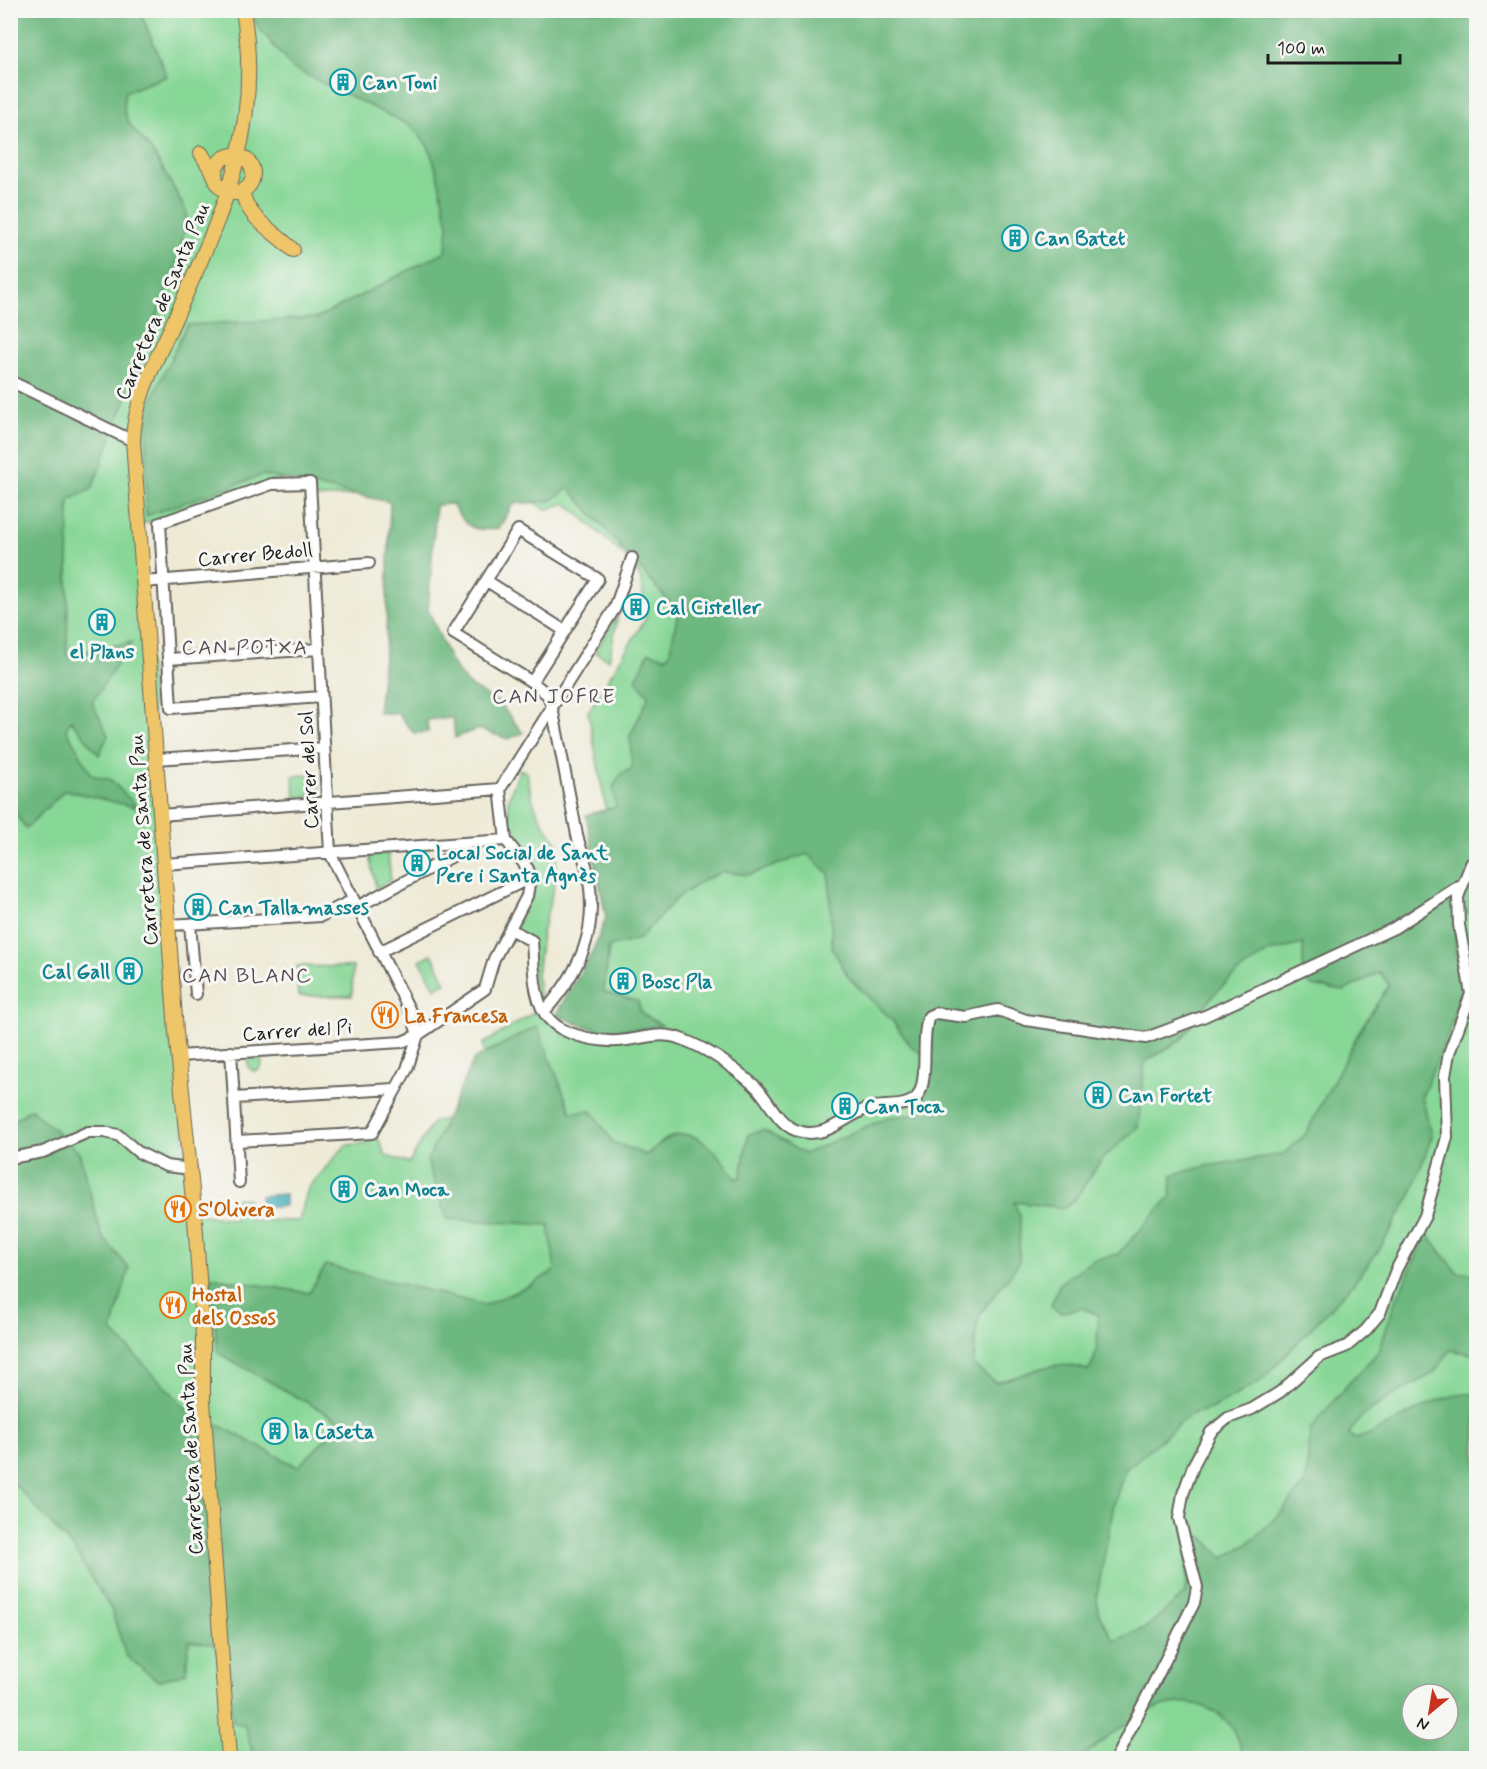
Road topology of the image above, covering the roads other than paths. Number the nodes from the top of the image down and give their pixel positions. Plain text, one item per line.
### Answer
1 (243, 10) edge
2 (236, 155) junction
3 (221, 184) junction
4 (243, 191) junction
5 (219, 216) junction
6 (293, 250) dead end
7 (10, 381) edge
8 (133, 441) junction
9 (632, 558) dead end
10 (369, 563) dead end
11 (314, 568) junction
12 (164, 580) junction
13 (487, 581) junction
14 (143, 582) junction
15 (565, 631) junction
16 (319, 650) junction
17 (168, 659) junction
18 (532, 682) junction
19 (321, 697) junction
20 (552, 708) junction
21 (324, 748) junction
22 (156, 759) junction
23 (500, 789) junction
24 (327, 804) junction
25 (160, 815) junction
26 (506, 840) junction
27 (476, 843) junction
28 (330, 853) junction
29 (1476, 859) edge
30 (164, 864) junction
31 (530, 878) junction
32 (1461, 885) junction
33 (355, 904) junction
34 (190, 924) junction
35 (169, 926) junction
36 (510, 929) junction
37 (379, 952) junction
38 (196, 994) dead end
39 (544, 1012) junction
40 (418, 1035) junction
41 (231, 1052) junction
42 (178, 1056) junction
43 (395, 1089) junction
44 (234, 1098) junction
45 (237, 1141) junction
46 (10, 1158) edge
47 (191, 1169) junction
48 (239, 1182) dead end
49 (229, 1758) edge
50 (1116, 1758) edge

1 - 2 main road
2 - 3 main road, Carretera de Santa Pau
2 - 3 main road
2 - 3 main road
2 - 4 main road
3 - 4 main road
3 - 5 main road
4 - 5 main road
4 - 6 main road
5 - 8 main road, Carretera de Santa Pau
7 - 8 street
8 - 14 main road, Carretera de Santa Pau
9 - 20 street
10 - 11 street, Carrer Bedoll
11 - 12 street, Carrer Bedoll
11 - 12 street, Carrer del Sol
11 - 16 street, Carrer del Sol
12 - 14 street, Carrer Bedoll
12 - 17 street
13 - 15 street
13 - 15 street
13 - 18 street
14 - 22 main road, Carretera de Santa Pau
15 - 18 street
16 - 17 street
16 - 19 street, Carrer del Sol
17 - 19 street
18 - 20 street
19 - 21 street, Carrer del Sol
20 - 23 street
20 - 39 street
21 - 22 street
21 - 24 street, Carrer del Sol
22 - 25 main road, Carretera de Santa Pau
23 - 24 street
23 - 26 street
24 - 25 street
24 - 28 street, Carrer del Sol
25 - 30 main road, Carretera de Santa Pau
26 - 27 street
26 - 31 street
27 - 28 street
27 - 33 street
28 - 30 street
28 - 33 street, Carrer del Sol
29 - 32 street
30 - 35 main road, Carretera de Santa Pau
31 - 36 street, Carrer del Pi
31 - 37 street
32 - 39 street
32 - 50 street
33 - 34 street
33 - 37 street, Carrer del Sol
34 - 35 street
34 - 38 street
35 - 42 main road, Carretera de Santa Pau
36 - 39 street
36 - 40 street, Carrer del Pi
37 - 40 street, Carrer del Sol
40 - 41 street, Carrer del Pi
40 - 43 street
41 - 42 street, Carrer del Pi
41 - 44 street
42 - 47 main road, Carretera de Santa Pau
43 - 44 street
43 - 45 street
44 - 45 street
45 - 48 street
46 - 47 street
47 - 49 main road, Carretera de Santa Pau

